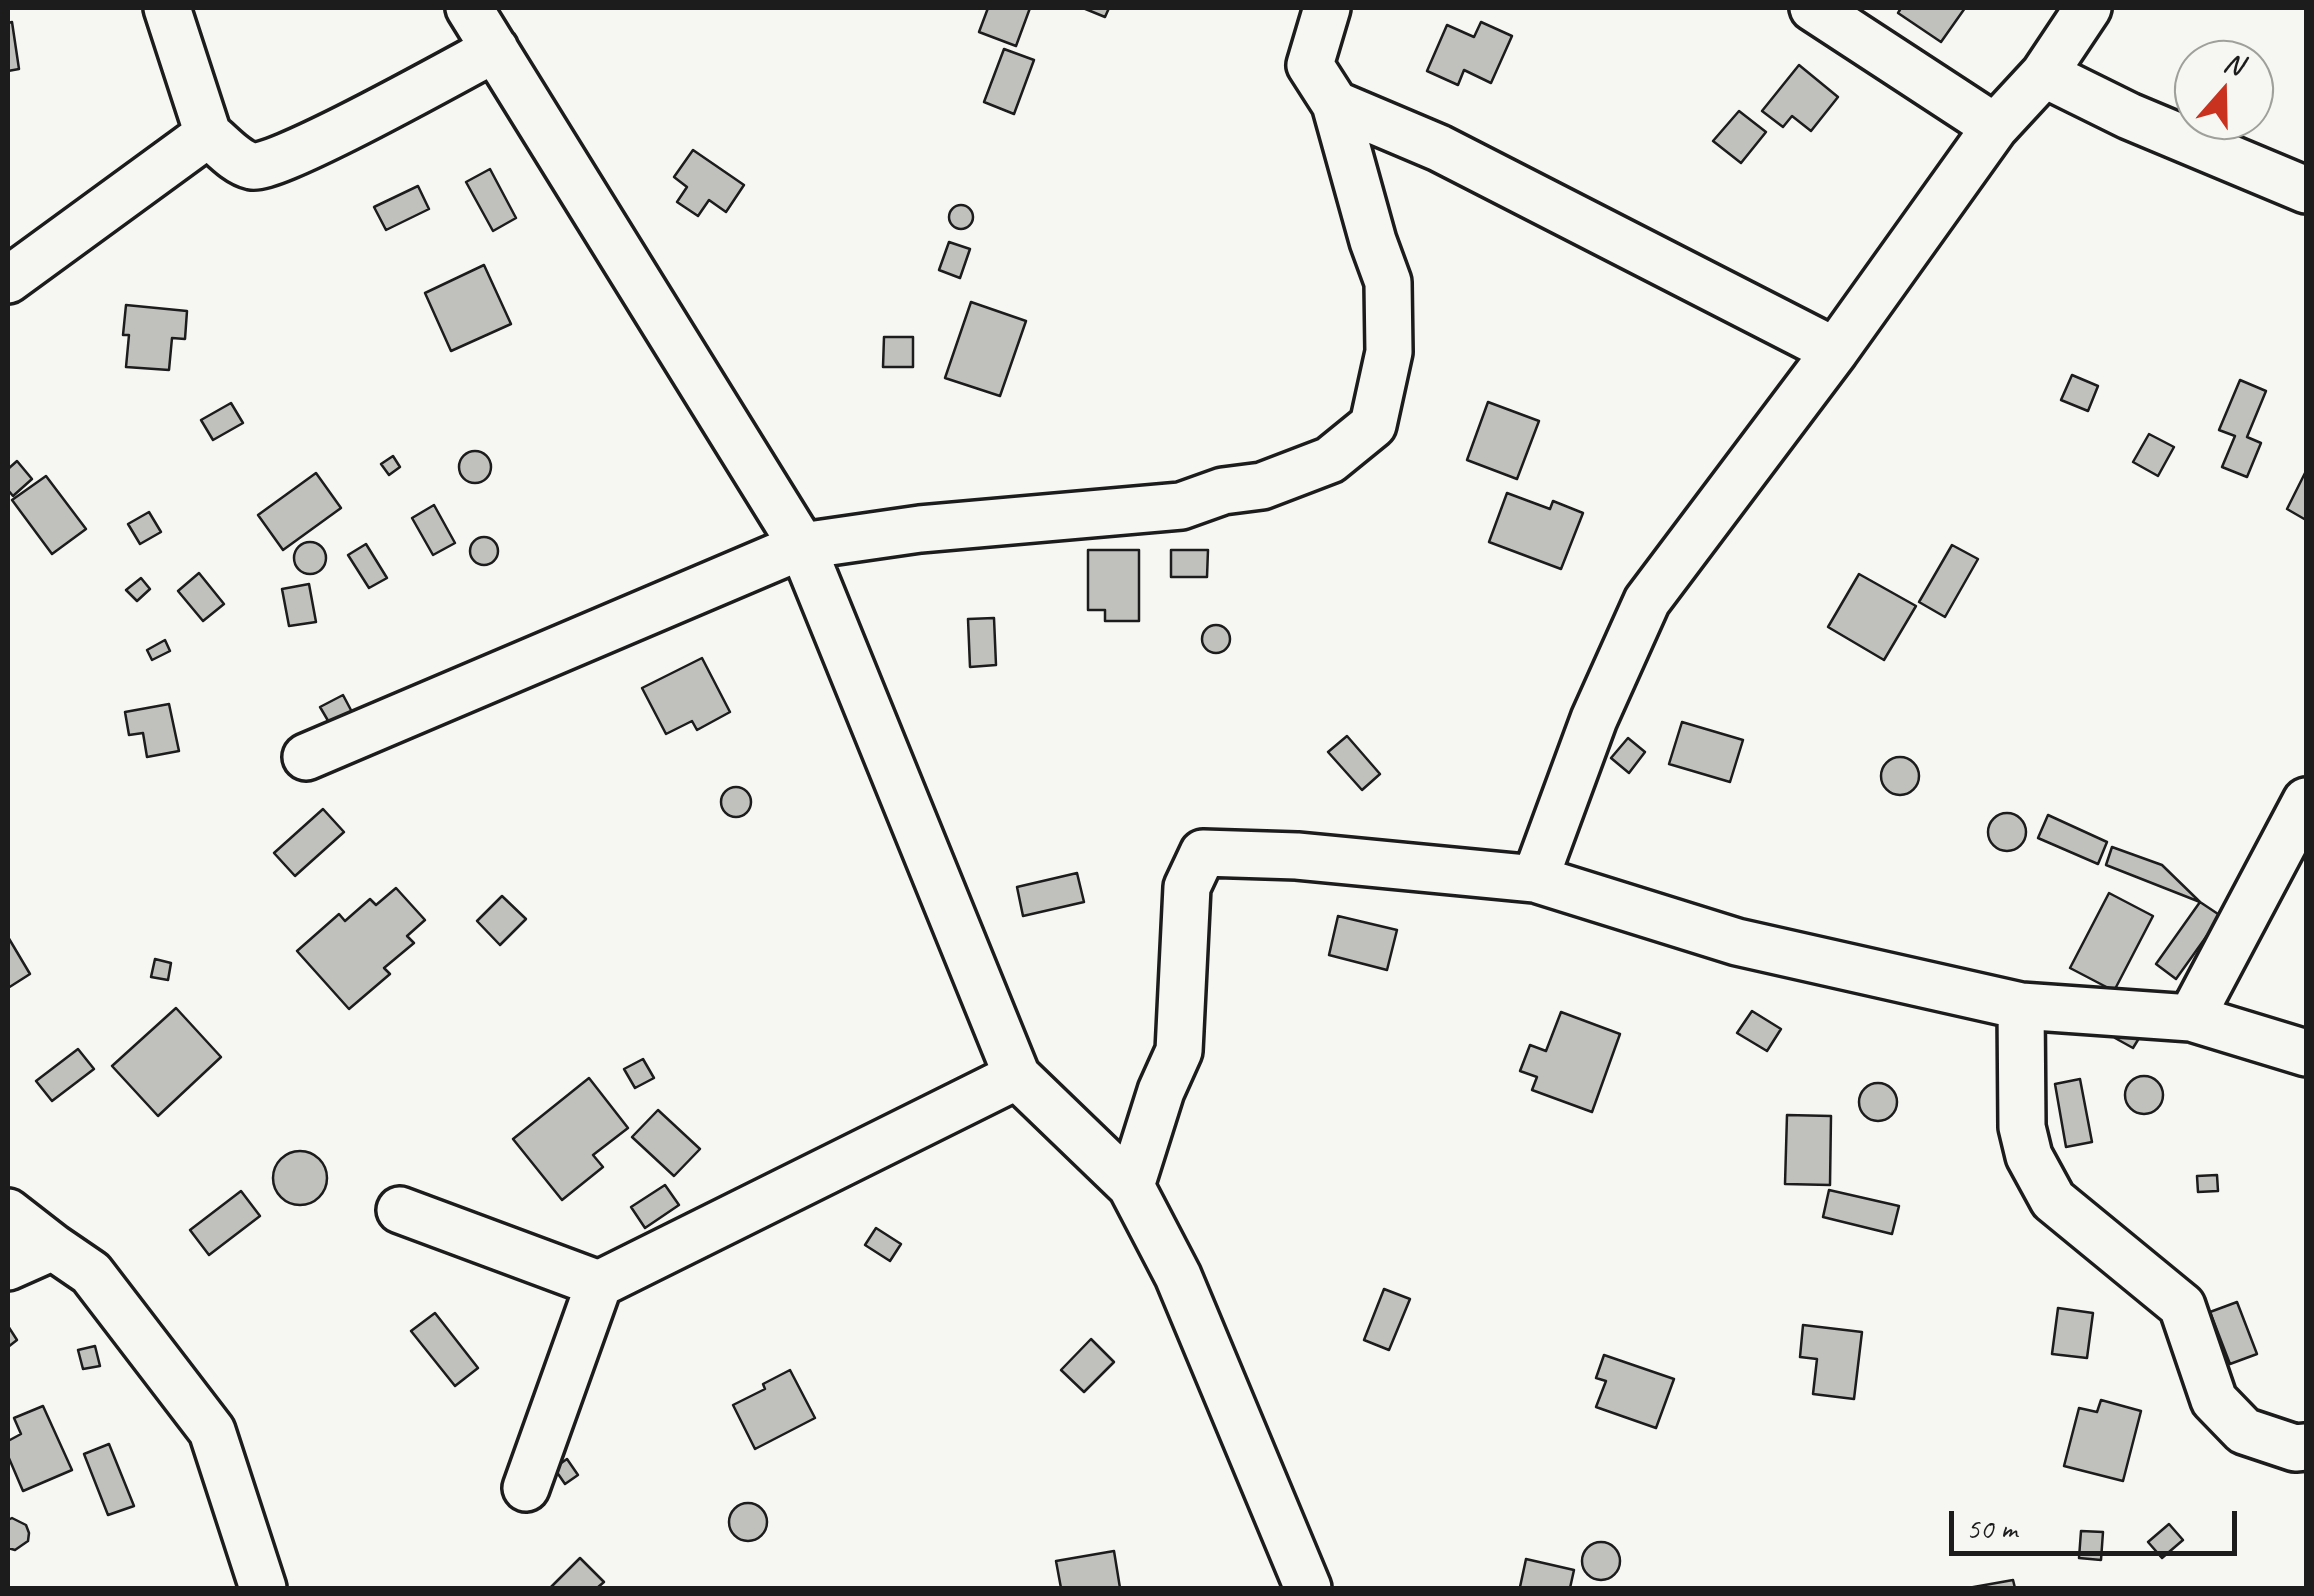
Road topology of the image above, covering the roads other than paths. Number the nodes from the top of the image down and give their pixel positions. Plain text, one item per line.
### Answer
1 (167, 8) edge
2 (468, 8) edge
3 (1327, 8) edge
4 (1813, 8) edge
5 (2088, 8) edge
6 (495, 49) junction
7 (2044, 74) junction
8 (1336, 104) junction
9 (1995, 127) junction
10 (208, 134) junction
11 (2306, 190) edge
12 (8, 280) edge
13 (1835, 351) junction
14 (802, 546) junction
15 (306, 757) dead end
16 (2306, 801) edge
17 (1534, 880) junction
18 (2021, 1006) junction
19 (2192, 1018) junction
20 (2306, 1053) edge
21 (1017, 1076) junction
22 (1131, 1186) junction
23 (400, 1210) dead end
24 (8, 1212) edge
25 (53, 1247) junction
26 (8, 1267) edge
27 (599, 1284) junction
28 (2306, 1447) edge
29 (526, 1488) dead end
30 (263, 1588) edge
31 (1308, 1588) edge

1 - 10 street
2 - 6 street
3 - 8 street
4 - 9 street
5 - 7 street
6 - 10 street
6 - 14 street
7 - 9 street
7 - 11 street
8 - 13 street
8 - 14 street
9 - 13 street
10 - 12 street
13 - 17 street
14 - 15 street
14 - 21 street
16 - 19 street
17 - 18 street
17 - 22 street
18 - 19 street
18 - 28 street
19 - 20 street
21 - 22 street
21 - 27 street
22 - 31 street
23 - 27 street
24 - 25 street
25 - 26 street
25 - 30 street
27 - 29 street

